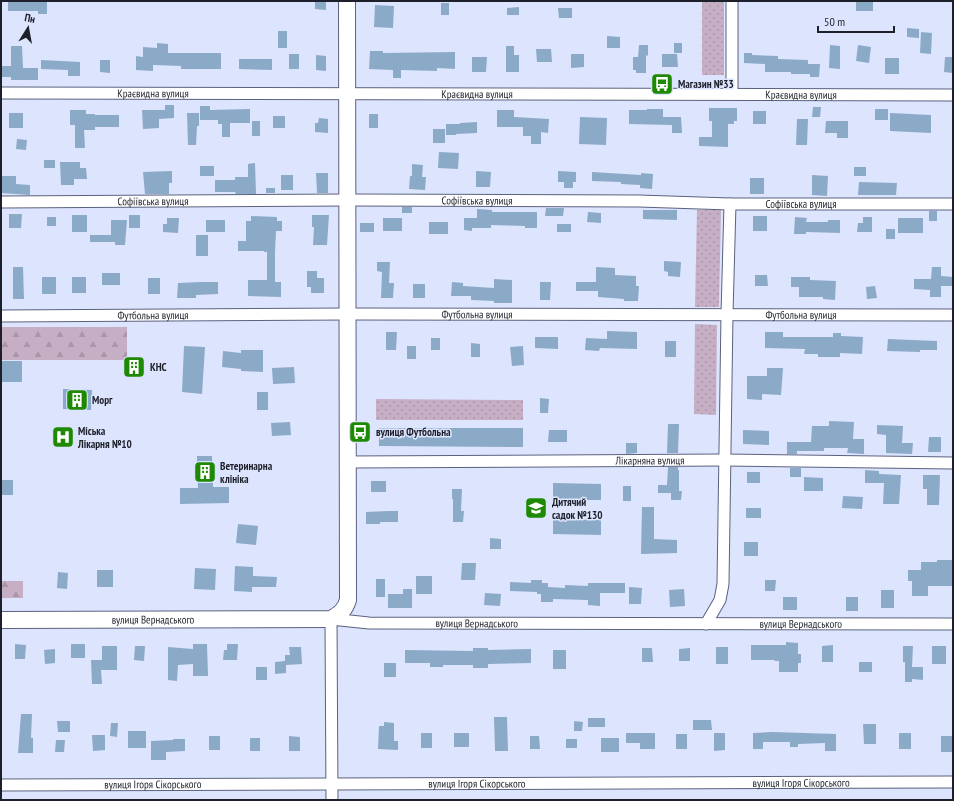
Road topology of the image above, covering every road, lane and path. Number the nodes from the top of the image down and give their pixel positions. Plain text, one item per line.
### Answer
1 (347, 1) edge
2 (732, 1) edge
3 (1, 93) edge
4 (347, 94) junction
5 (732, 94) junction
6 (953, 95) edge
7 (348, 200) junction
8 (1, 202) edge
9 (730, 204) junction
10 (953, 204) edge
11 (348, 314) junction
12 (726, 314) junction
13 (953, 315) edge
14 (1, 316) edge
15 (724, 460) junction
16 (347, 462) junction
17 (953, 463) edge
18 (331, 619) junction
19 (1, 620) edge
20 (706, 624) junction
21 (953, 624) edge
22 (953, 782) edge
23 (332, 783) junction
24 (1, 785) edge
25 (332, 800) edge

1 - 4 street
2 - 5 street
3 - 4 street, Краєвидна вулиця
4 - 5 street, Краєвидна вулиця
4 - 7 street
5 - 6 street, Краєвидна вулиця
7 - 8 street, Софіївська вулиця
7 - 9 street, Софіївська вулиця
7 - 11 street
9 - 10 street, Софіївська вулиця
9 - 12 street
11 - 12 street, Футбольна вулиця
11 - 14 street, Футбольна вулиця
11 - 16 street
12 - 13 street, Футбольна вулиця
12 - 15 street
15 - 16 street, Лікарняна вулиця
15 - 17 street, Лікарняна вулиця
15 - 20 street
16 - 18 street
18 - 19 street, вулиця Вернадського
18 - 20 street, вулиця Вернадського
18 - 23 street
20 - 21 street, вулиця Вернадського
22 - 23 street, вулиця Ігоря Сікорського
23 - 24 street, вулиця Ігоря Сікорського
23 - 25 street

